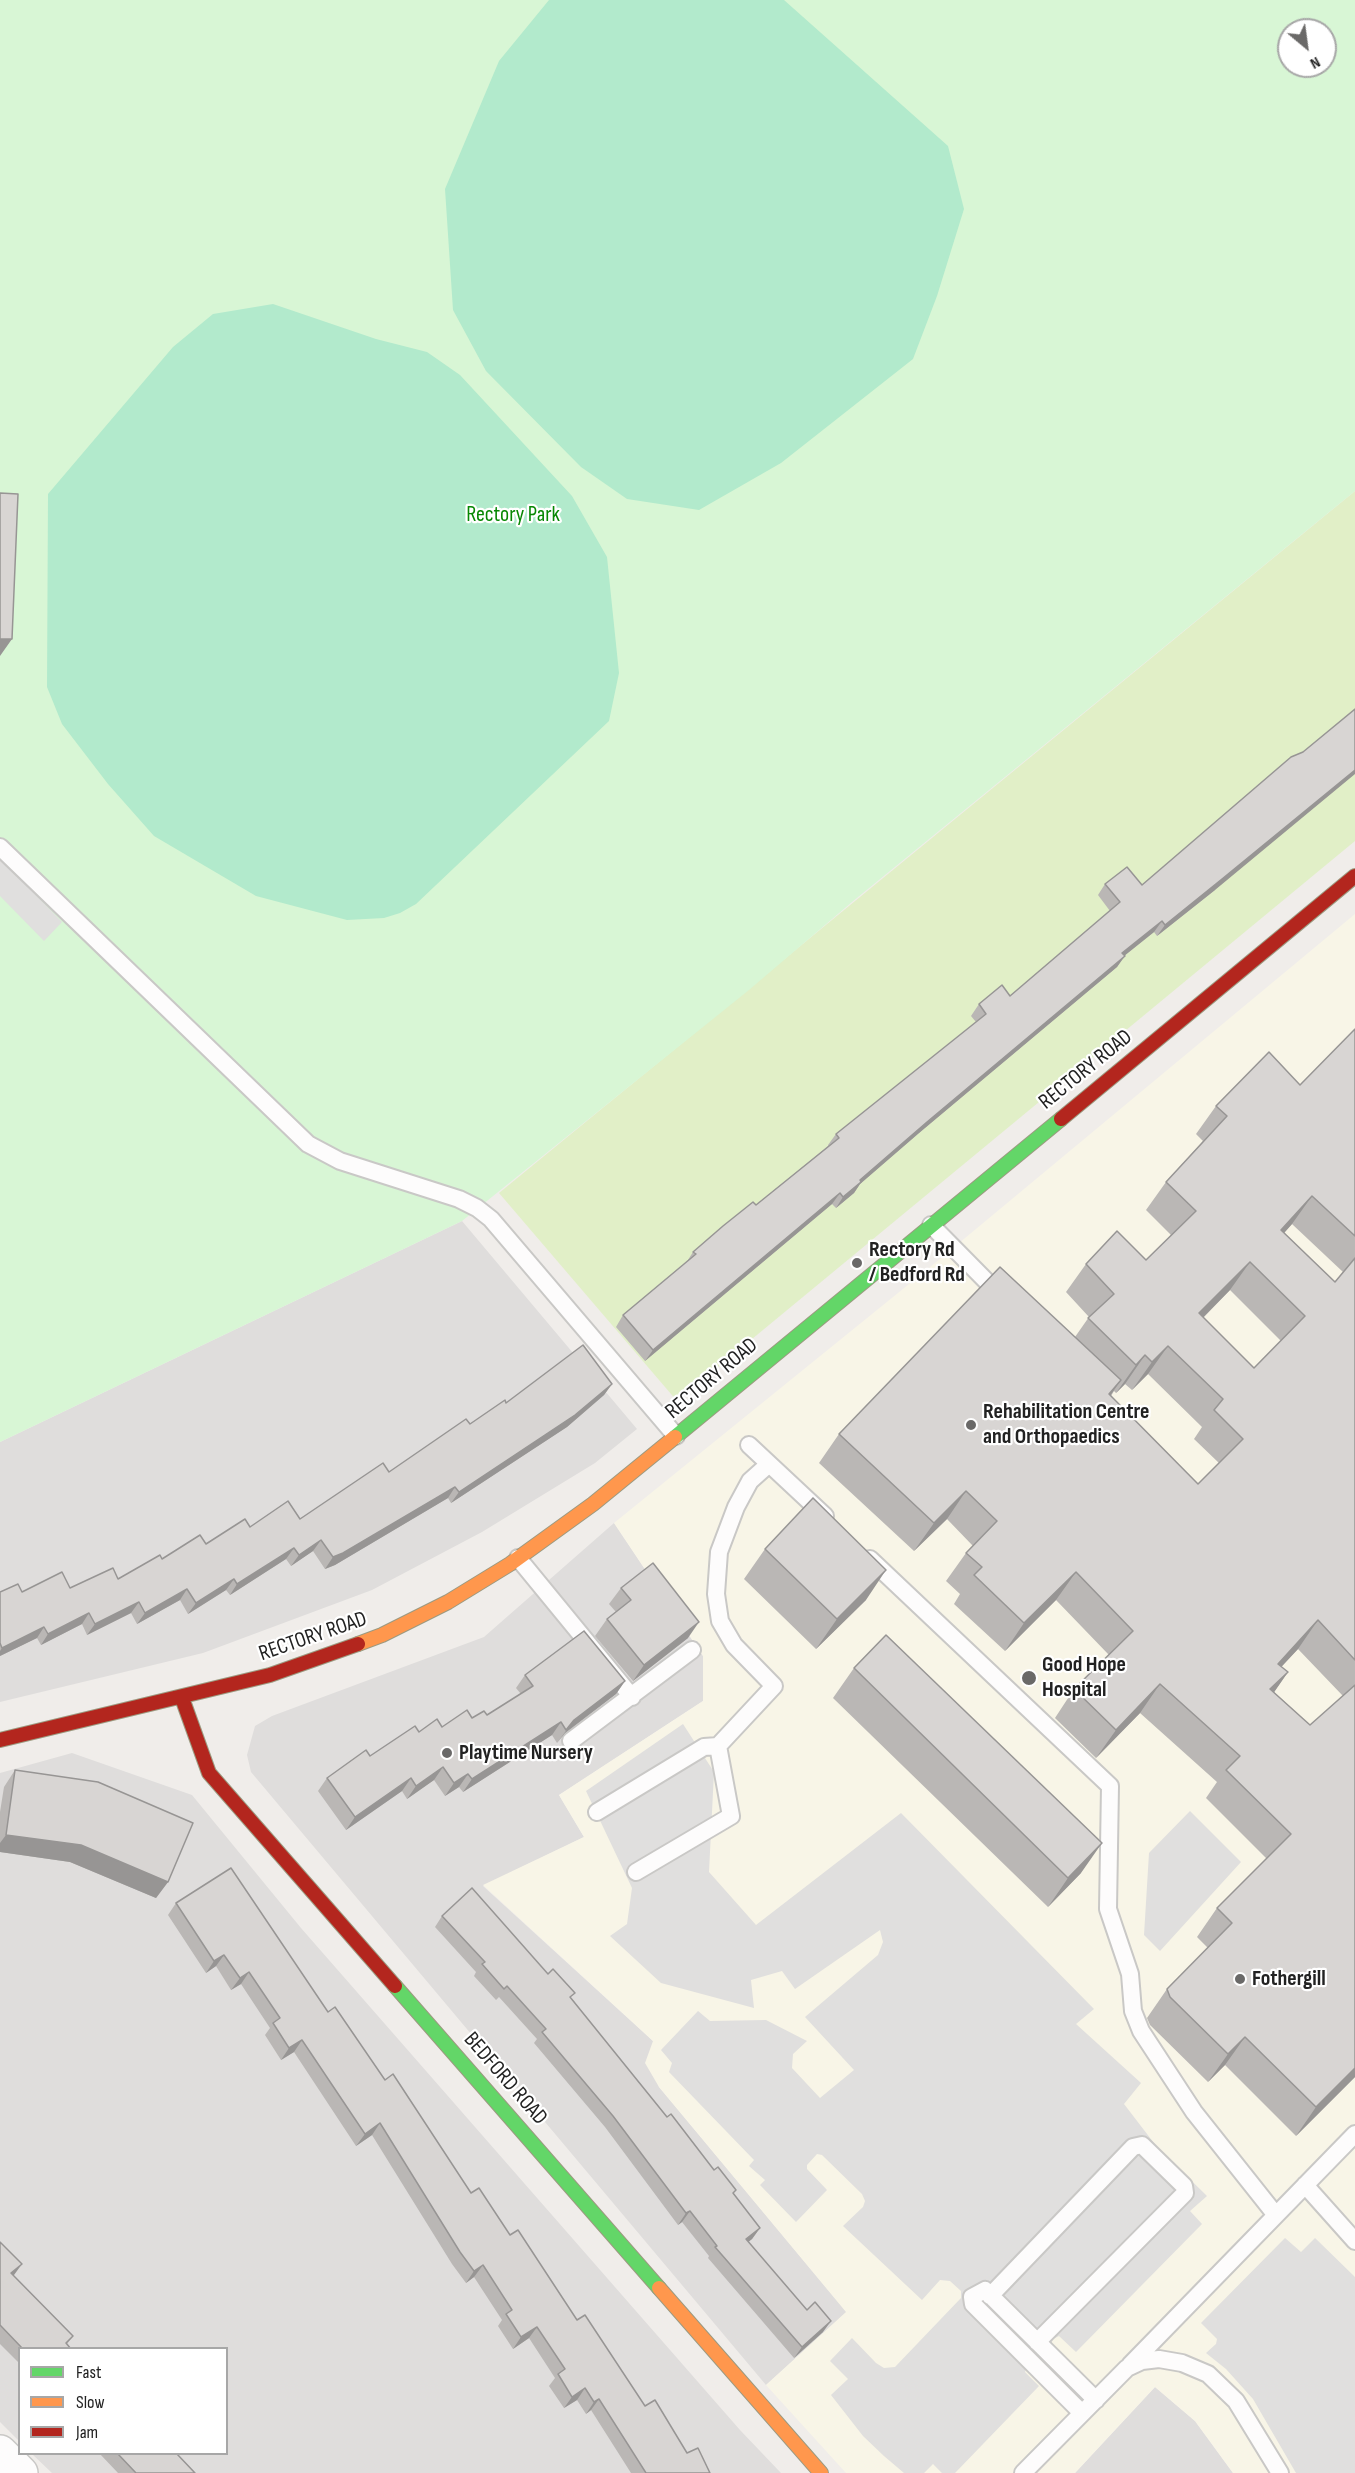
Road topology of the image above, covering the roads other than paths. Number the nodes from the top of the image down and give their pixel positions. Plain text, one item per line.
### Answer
1 (0, 847) edge
2 (1355, 876) edge
3 (931, 1225) junction
4 (1011, 1305) edge
5 (676, 1436) junction
6 (749, 1445) dead end
7 (769, 1464) junction
8 (837, 1528) edge
9 (854, 1544) edge
10 (518, 1558) junction
11 (692, 1650) edge
12 (632, 1696) junction
13 (182, 1698) junction
14 (0, 1740) edge
15 (572, 1741) edge
16 (718, 1746) junction
17 (597, 1812) dead end
18 (636, 1872) dead end
19 (1355, 2134) edge
20 (1305, 2185) junction
21 (1275, 2214) junction
22 (1355, 2241) edge
23 (990, 2296) junction
24 (1037, 2342) junction
25 (1128, 2368) junction
26 (1096, 2400) junction
27 (1082, 2413) junction
28 (0, 2452) edge
29 (21, 2473) edge
30 (821, 2473) edge
31 (1023, 2473) edge
32 (1280, 2473) edge

1 - 5 lane
2 - 3 street, RECTORY ROAD
3 - 4 lane
3 - 5 street, RECTORY ROAD
5 - 10 street, RECTORY ROAD
6 - 7 lane
7 - 8 lane
7 - 16 lane
9 - 21 lane
10 - 12 lane
10 - 13 street, RECTORY ROAD
11 - 12 lane
12 - 15 lane
13 - 14 street, RECTORY ROAD
13 - 30 street, BEDFORD ROAD
16 - 17 lane
16 - 18 lane
19 - 20 lane
20 - 21 lane
20 - 22 lane
21 - 25 lane
23 - 24 lane
23 - 24 lane
23 - 27 lane
24 - 26 lane
25 - 26 lane
25 - 32 lane
26 - 27 lane
27 - 31 lane
28 - 29 street

